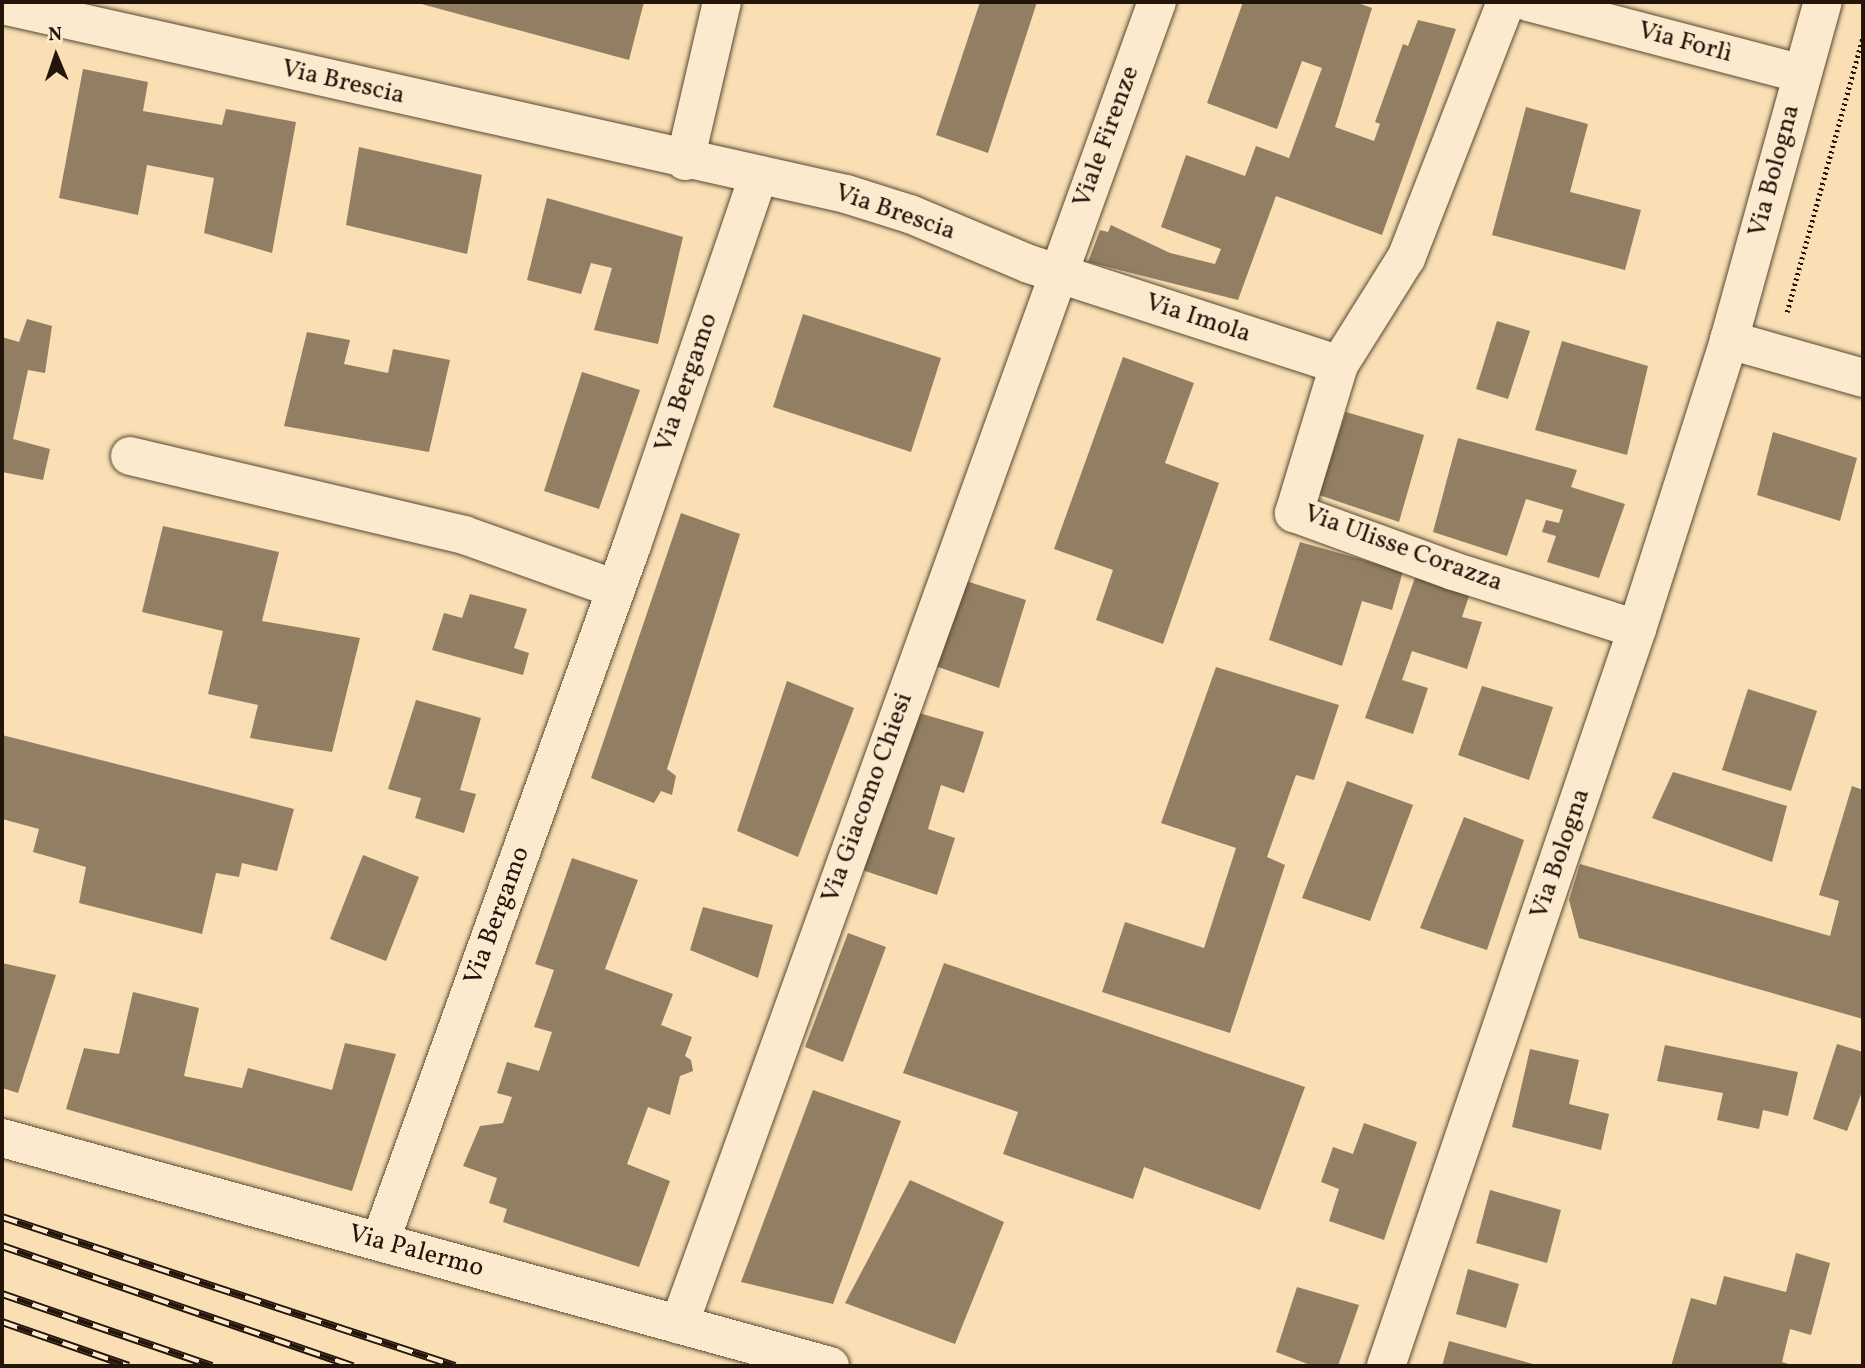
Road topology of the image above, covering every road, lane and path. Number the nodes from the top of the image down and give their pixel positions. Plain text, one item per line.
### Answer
1 (722, 2) edge
2 (1157, 2) edge
3 (1506, 2) edge
4 (1528, 2) edge
5 (1823, 2) edge
6 (2, 5) edge
7 (1863, 37) edge
8 (1802, 74) junction
9 (685, 161) junction
10 (758, 176) junction
11 (1058, 272) junction
12 (1729, 340) junction
13 (1776, 353) junction
14 (1339, 365) junction
15 (1863, 378) edge
16 (130, 456) dead end
17 (616, 589) junction
18 (1637, 629) junction
19 (2, 1138) edge
20 (380, 1242) junction
21 (679, 1325) junction
22 (830, 1366) edge
23 (1386, 1366) edge

1 - 9 street
2 - 11 street, Viale Firenze
3 - 14 street, Via Ulisse Corazza
4 - 8 street, Via Forlì
5 - 8 street, Via Bologna
6 - 9 street, Via Brescia
7 - 13 path
8 - 12 street, Via Bologna
9 - 10 street, Via Brescia
10 - 11 street, Via Brescia
10 - 17 street, Via Bergamo
11 - 14 street, Via Imola
11 - 21 street, Via Giacomo Chiesi
12 - 13 street
12 - 18 street, Via Bologna
13 - 15 street
14 - 18 street, Via Ulisse Corazza
16 - 17 street
17 - 20 street, Via Bergamo
18 - 23 street, Via Bologna
19 - 20 street, Via Palermo
20 - 21 street, Via Palermo
21 - 22 street, Via Palermo

